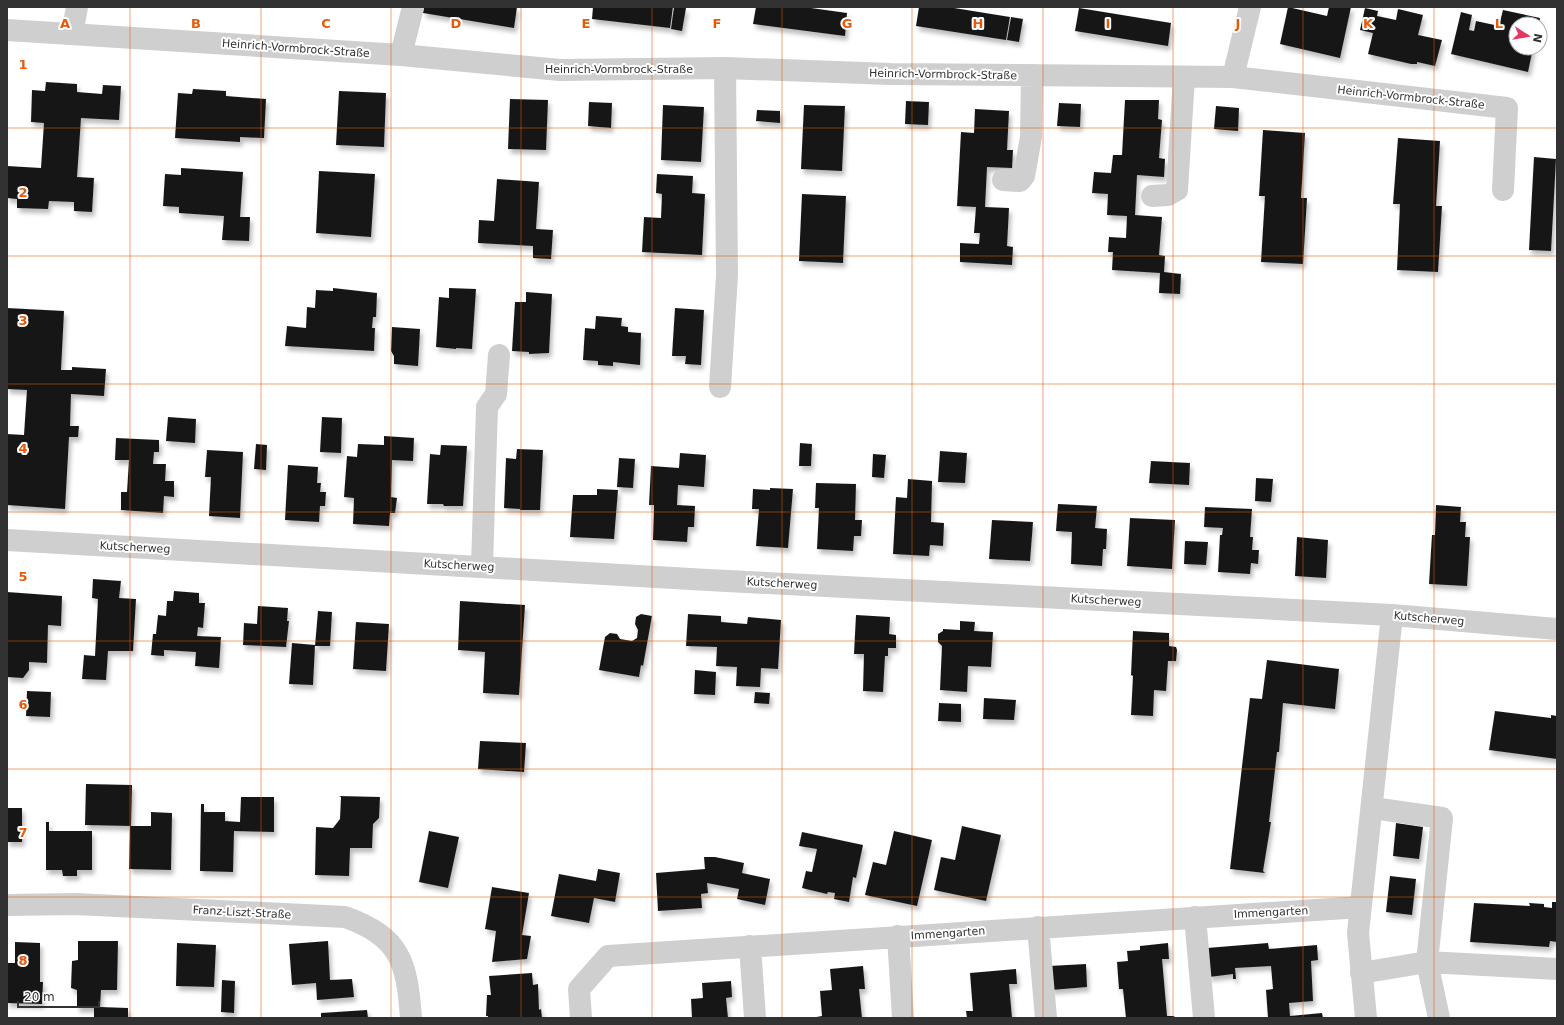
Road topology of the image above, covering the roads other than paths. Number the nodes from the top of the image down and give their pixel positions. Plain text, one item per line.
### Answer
1 (77, 7) edge
2 (413, 7) edge
3 (1250, 7) edge
4 (7, 30) edge
5 (72, 34) junction
6 (401, 55) junction
7 (725, 68) junction
8 (1032, 75) junction
9 (1184, 77) junction
10 (1233, 77) junction
11 (1003, 180) dead end
12 (1503, 190) dead end
13 (1152, 196) dead end
14 (499, 355) dead end
15 (720, 387) dead end
16 (7, 540) edge
17 (482, 566) junction
18 (1392, 615) junction
19 (1557, 629) edge
20 (1373, 808) junction
21 (7, 905) edge
22 (1361, 907) junction
23 (1195, 917) junction
24 (1038, 926) junction
25 (898, 936) junction
26 (750, 946) junction
27 (1427, 962) junction
28 (1557, 970) edge
29 (1361, 973) junction
30 (411, 1018) edge
31 (581, 1018) edge
32 (755, 1018) edge
33 (903, 1018) edge
34 (1046, 1018) edge
35 (1204, 1018) edge
36 (1366, 1018) edge
37 (1439, 1018) edge

1 - 5 street
2 - 6 street
3 - 10 street
4 - 5 street, Heinrich-Vormbrock-Straße
5 - 6 street, Heinrich-Vormbrock-Straße
6 - 7 street, Heinrich-Vormbrock-Straße
7 - 8 street, Heinrich-Vormbrock-Straße
7 - 15 street
8 - 9 street, Heinrich-Vormbrock-Straße
8 - 11 street
9 - 10 street, Heinrich-Vormbrock-Straße
9 - 13 street
10 - 12 street, Heinrich-Vormbrock-Straße
14 - 17 street
16 - 17 street, Kutscherweg
17 - 18 street, Kutscherweg
18 - 19 street, Kutscherweg
18 - 20 street
20 - 22 street
20 - 27 street
21 - 30 street, Franz-Liszt-Straße
22 - 23 street, Immengarten
22 - 29 street
23 - 24 street, Immengarten
23 - 35 street
24 - 25 street, Immengarten
24 - 34 street
25 - 26 street, Immengarten
25 - 33 street
26 - 31 street, Immengarten
26 - 32 street
27 - 28 street
27 - 29 street
27 - 37 street
29 - 36 street

